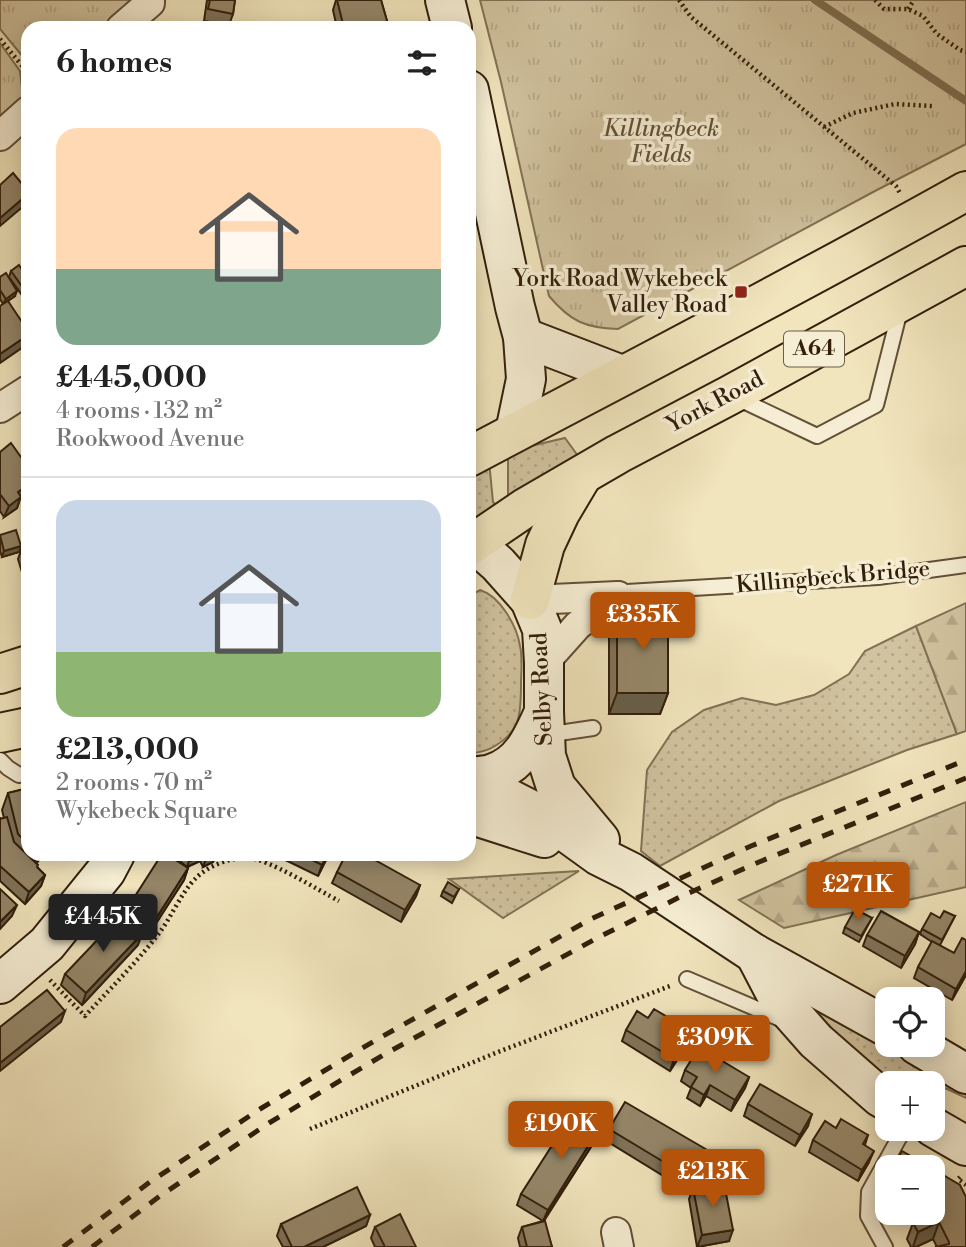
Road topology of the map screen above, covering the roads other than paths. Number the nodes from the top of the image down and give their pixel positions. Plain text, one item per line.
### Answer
1 (150, 0) edge
2 (445, 0) edge
3 (129, 21) edge
4 (450, 21) edge
5 (21, 117) edge
6 (476, 123) edge
7 (0, 136) edge
8 (966, 191) edge
9 (966, 266) edge
10 (902, 302) junction
11 (523, 337) junction
12 (622, 375) junction
13 (21, 394) edge
14 (730, 395) junction
15 (0, 408) edge
16 (515, 432) junction
17 (476, 453) edge
18 (583, 474) junction
19 (476, 541) edge
20 (476, 548) edge
21 (966, 565) edge
22 (618, 596) junction
23 (530, 600) junction
24 (544, 663) junction
25 (21, 667) edge
26 (0, 674) edge
27 (21, 728) edge
28 (593, 728) dead end
29 (0, 733) edge
30 (534, 740) junction
31 (0, 760) edge
32 (21, 775) edge
33 (476, 776) edge
34 (476, 781) edge
35 (476, 816) edge
36 (112, 861) edge
37 (615, 864) junction
38 (755, 954) junction
39 (687, 979) road end
40 (0, 984) edge
41 (875, 1020) edge
42 (805, 1029) junction
43 (937, 1057) edge
44 (966, 1074) edge
45 (875, 1093) edge
46 (945, 1134) edge
47 (897, 1141) edge
48 (966, 1146) edge
49 (885, 1247) edge

1 - 3 street
2 - 4 main road
5 - 7 street
6 - 11 main road
8 - 12 highway
9 - 10 highway, York Road / A64
10 - 14 highway, York Road / A64
10 - 14 lane
11 - 12 main road
11 - 16 main road
12 - 16 highway
13 - 15 street
14 - 18 highway, York Road / A64
16 - 17 highway
18 - 19 highway, York Road / A64
18 - 23 highway
20 - 23 main road, Selby Road
21 - 22 lane, Killingbeck Bridge
22 - 23 street, Killingbeck Bridge
22 - 24 street, Killingbeck Bridge
23 - 24 main road, Selby Road
24 - 30 main road, Selby Road
25 - 26 highway
27 - 29 highway
28 - 30 lane
30 - 33 main road
30 - 37 main road, Selby Road
31 - 32 lane
34 - 37 main road, Selby Road
35 - 37 main road, Selby Road
36 - 40 main road
37 - 38 main road, Selby Road
38 - 41 main road, Selby Road
38 - 42 main road, Selby Road
39 - 42 lane
42 - 45 main road, Selby Road
43 - 44 main road
46 - 48 main road
47 - 49 lane

